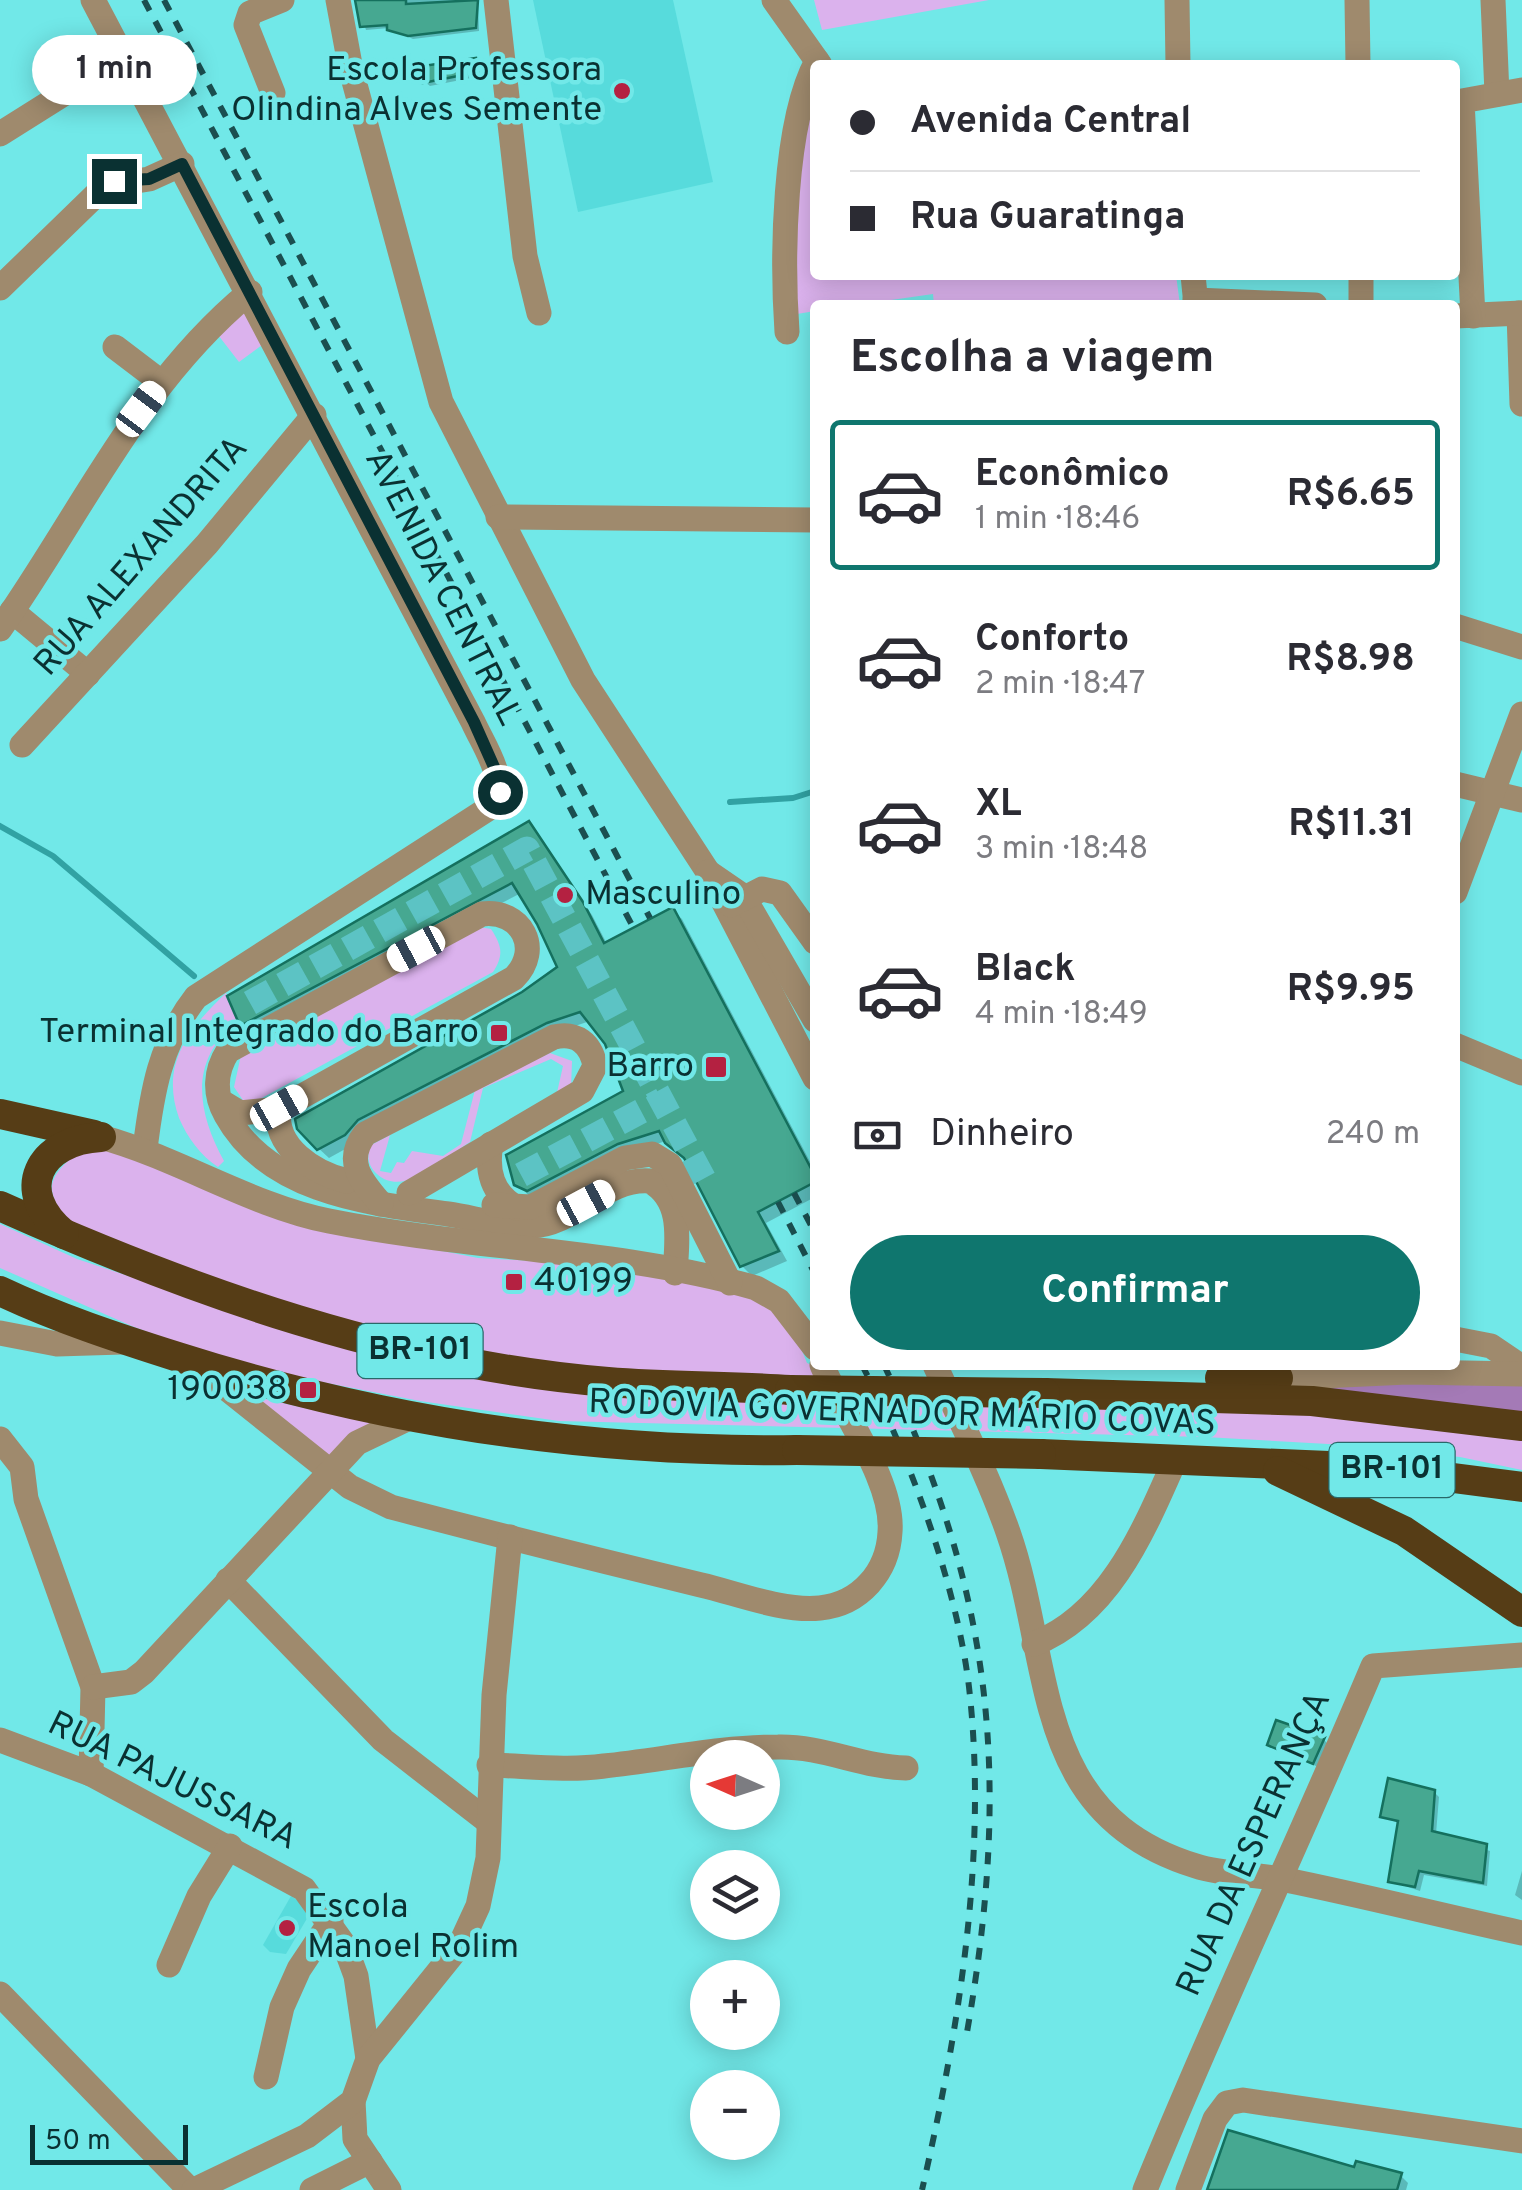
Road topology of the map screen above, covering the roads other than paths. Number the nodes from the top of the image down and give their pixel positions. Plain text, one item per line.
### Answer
1 (92, 0) edge
2 (282, 0) edge
3 (338, 0) edge
4 (496, 0) edge
5 (774, 0) edge
6 (1177, 0) edge
7 (1357, 0) edge
8 (1493, 0) edge
9 (124, 56) junction
10 (816, 60) edge
11 (1178, 60) edge
12 (1358, 60) edge
13 (810, 78) edge
14 (1509, 92) edge
15 (273, 93) dead end
16 (0, 134) edge
17 (182, 164) junction
18 (0, 288) edge
19 (250, 292) junction
20 (1195, 293) edge
21 (1265, 300) edge
22 (538, 312) dead end
23 (1521, 313) edge
24 (1464, 316) edge
25 (787, 332) dead end
26 (115, 347) dead end
27 (161, 382) junction
28 (1522, 404) edge
29 (314, 414) junction
30 (498, 517) junction
31 (810, 520) edge
32 (6, 620) edge
33 (1460, 628) edge
34 (1522, 647) edge
35 (88, 674) junction
36 (1522, 714) edge
37 (22, 745) dead end
38 (1460, 785) edge
39 (1495, 794) junction
40 (1522, 800) edge
41 (1460, 880) edge
42 (734, 903) junction
43 (810, 935) edge
44 (810, 1013) edge
45 (1460, 1047) edge
46 (810, 1067) edge
47 (1522, 1073) edge
48 (220, 1101) junction
49 (279, 1108) junction
50 (0, 1114) edge
51 (102, 1137) junction
52 (492, 1144) junction
53 (145, 1149) junction
54 (364, 1184) junction
55 (409, 1193) junction
56 (381, 1204) junction
57 (0, 1206) edge
58 (518, 1208) junction
59 (66, 1236) junction
60 (675, 1273) junction
61 (730, 1283) junction
62 (0, 1291) edge
63 (0, 1334) edge
64 (1460, 1340) edge
65 (810, 1341) edge
66 (132, 1342) junction
67 (193, 1362) junction
68 (824, 1370) edge
69 (938, 1370) edge
70 (1257, 1370) edge
71 (1522, 1370) edge
72 (1278, 1378) junction
73 (1119, 1393) junction
74 (406, 1419) junction
75 (1522, 1426) edge
76 (0, 1439) edge
77 (1175, 1460) junction
78 (1262, 1464) junction
79 (329, 1471) junction
80 (0, 1483) edge
81 (1522, 1487) edge
82 (26, 1499) junction
83 (510, 1537) junction
84 (228, 1580) junction
85 (1522, 1612) edge
86 (1034, 1644) junction
87 (1522, 1655) edge
88 (92, 1687) junction
89 (0, 1740) edge
90 (489, 1766) junction
91 (906, 1768) dead end
92 (91, 1774) junction
93 (486, 1820) junction
94 (230, 1846) junction
95 (1283, 1880) junction
96 (331, 1922) junction
97 (1522, 1933) edge
98 (170, 1965) dead end
99 (0, 1994) edge
100 (368, 2059) junction
101 (266, 2077) dead end
102 (352, 2101) junction
103 (1522, 2141) edge
104 (370, 2161) junction
105 (192, 2190) edge
106 (312, 2190) edge
107 (389, 2190) edge
108 (1146, 2190) edge
109 (1188, 2190) edge

1 - 9 street, AVENIDA CENTRAL
2 - 15 street
3 - 30 street
4 - 22 street
5 - 10 street
6 - 11 street
7 - 12 street
8 - 14 street
9 - 16 street
9 - 17 street, AVENIDA CENTRAL
13 - 25 street
14 - 24 street
17 - 18 street
17 - 19 street, AVENIDA CENTRAL
19 - 27 street
19 - 29 street, AVENIDA CENTRAL
20 - 21 street
23 - 24 street
23 - 28 street
26 - 27 street
27 - 32 street
29 - 35 street, RUA ALEXANDRITA
29 - 53 street, AVENIDA CENTRAL
30 - 31 street
30 - 42 street
32 - 35 street
33 - 34 street
35 - 37 street, RUA ALEXANDRITA
36 - 39 street
38 - 39 street
39 - 40 street
39 - 41 street
42 - 43 street
42 - 44 street
42 - 46 street
45 - 47 street
48 - 49 street
48 - 49 street
48 - 56 street
49 - 54 street
50 - 51 highway
51 - 53 street
51 - 59 highway
52 - 54 street
52 - 55 street
52 - 58 street
53 - 60 street
54 - 55 street
54 - 56 street
55 - 58 street
56 - 60 street
57 - 59 highway, RODOVIA GOVERNADOR MÁRIO COVAS / BR-101
58 - 61 street
59 - 73 highway, RODOVIA GOVERNADOR MÁRIO COVAS / BR-101, bridge
60 - 61 street
61 - 65 street
62 - 66 highway, RODOVIA GOVERNADOR MÁRIO COVAS / BR-101
63 - 66 street
64 - 71 street
66 - 67 highway, RODOVIA GOVERNADOR MÁRIO COVAS / BR-101
67 - 74 highway, RODOVIA GOVERNADOR MÁRIO COVAS / BR-101
67 - 79 street
68 - 83 street
69 - 86 street
70 - 72 street
71 - 72 street
72 - 73 highway
73 - 75 highway, RODOVIA GOVERNADOR MÁRIO COVAS / BR-101
74 - 77 highway, RODOVIA GOVERNADOR MÁRIO COVAS / BR-101, bridge
74 - 79 street
76 - 82 street
77 - 78 highway, RODOVIA GOVERNADOR MÁRIO COVAS / BR-101
77 - 86 street
78 - 81 highway, RODOVIA GOVERNADOR MÁRIO COVAS / BR-101
78 - 85 highway
79 - 83 street
79 - 84 street
80 - 82 street
82 - 88 street
83 - 90 street
84 - 88 street
84 - 93 street
86 - 95 street
87 - 95 street, RUA DA ESPERANÇA
88 - 92 street
89 - 92 street, RUA PAJUSSARA
90 - 91 street
90 - 93 street
92 - 94 street, RUA PAJUSSARA
93 - 100 street
94 - 96 street, RUA PAJUSSARA
94 - 98 street
95 - 97 street
95 - 108 street, RUA DA ESPERANÇA
96 - 100 street, RUA PAJUSSARA
96 - 101 street
99 - 105 street
100 - 102 street
102 - 104 street
102 - 105 street
103 - 109 street
104 - 106 street
104 - 107 street

